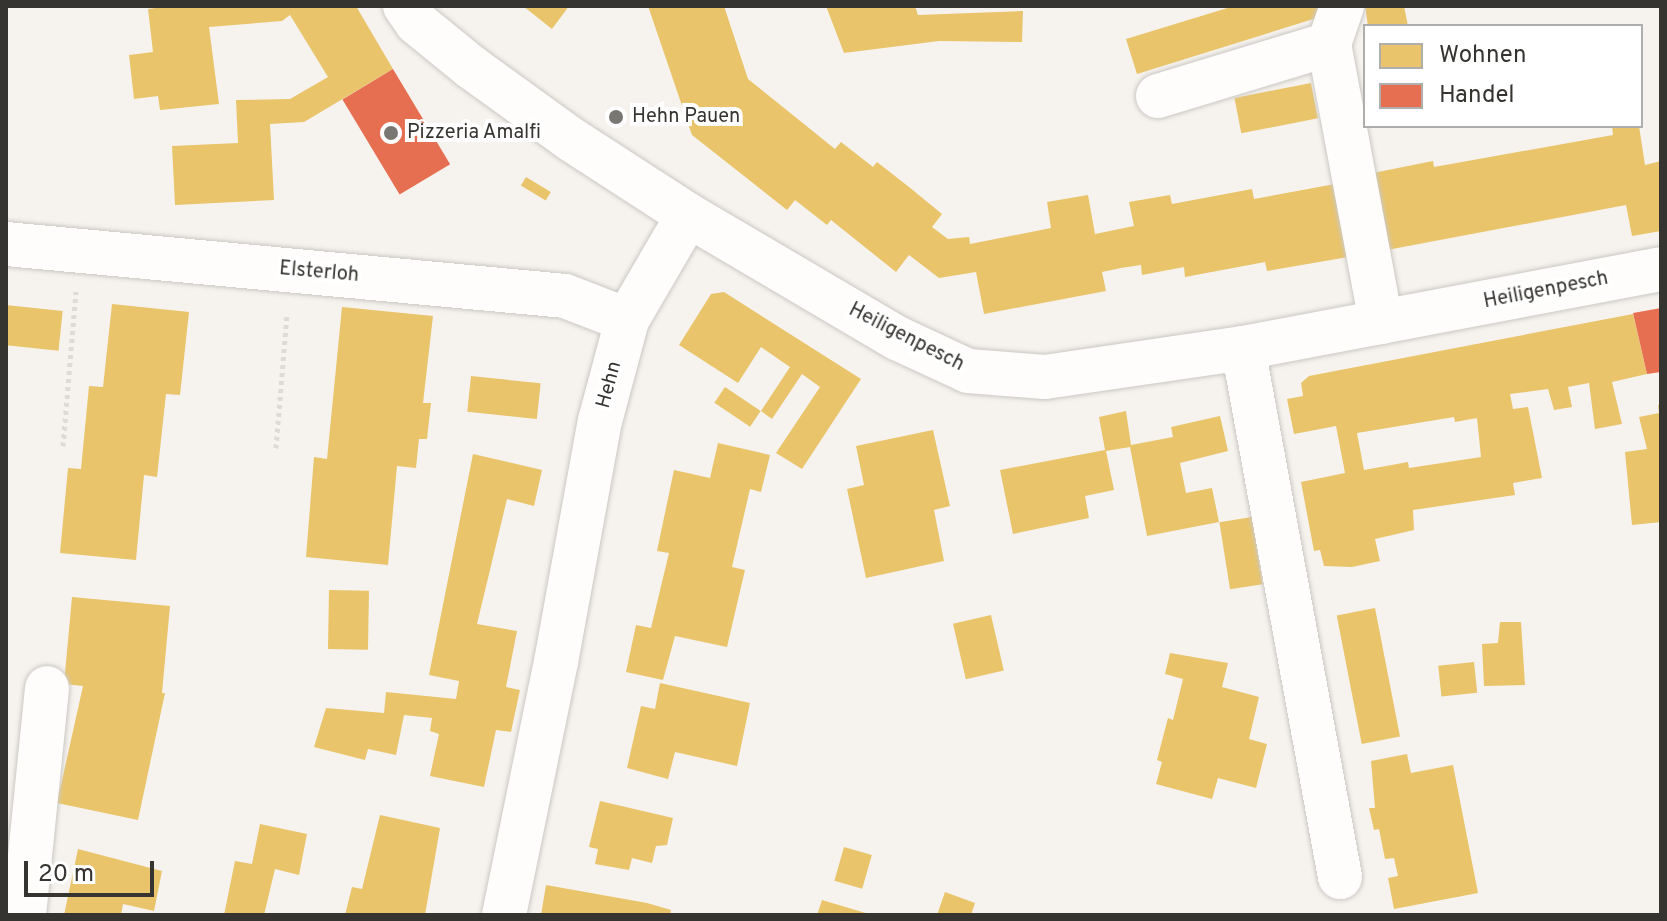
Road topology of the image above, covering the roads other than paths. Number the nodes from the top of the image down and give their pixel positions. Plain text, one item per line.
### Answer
1 (405, 6) edge
2 (1336, 25) edge
3 (1158, 96) dead end
4 (688, 215) junction
5 (6, 244) edge
6 (1661, 269) edge
7 (627, 320) junction
8 (1381, 322) junction
9 (1243, 348) junction
10 (47, 688) dead end
11 (1340, 877) dead end
12 (24, 915) edge
13 (504, 915) edge

1 - 4 street
2 - 3 street
2 - 8 street
4 - 7 street, Hehn
4 - 9 street, Heiligenpesch
5 - 7 street, Elsterloh
6 - 8 street, Heiligenpesch
7 - 13 street, Hehn
8 - 9 street, Heiligenpesch
9 - 11 street
10 - 12 street

